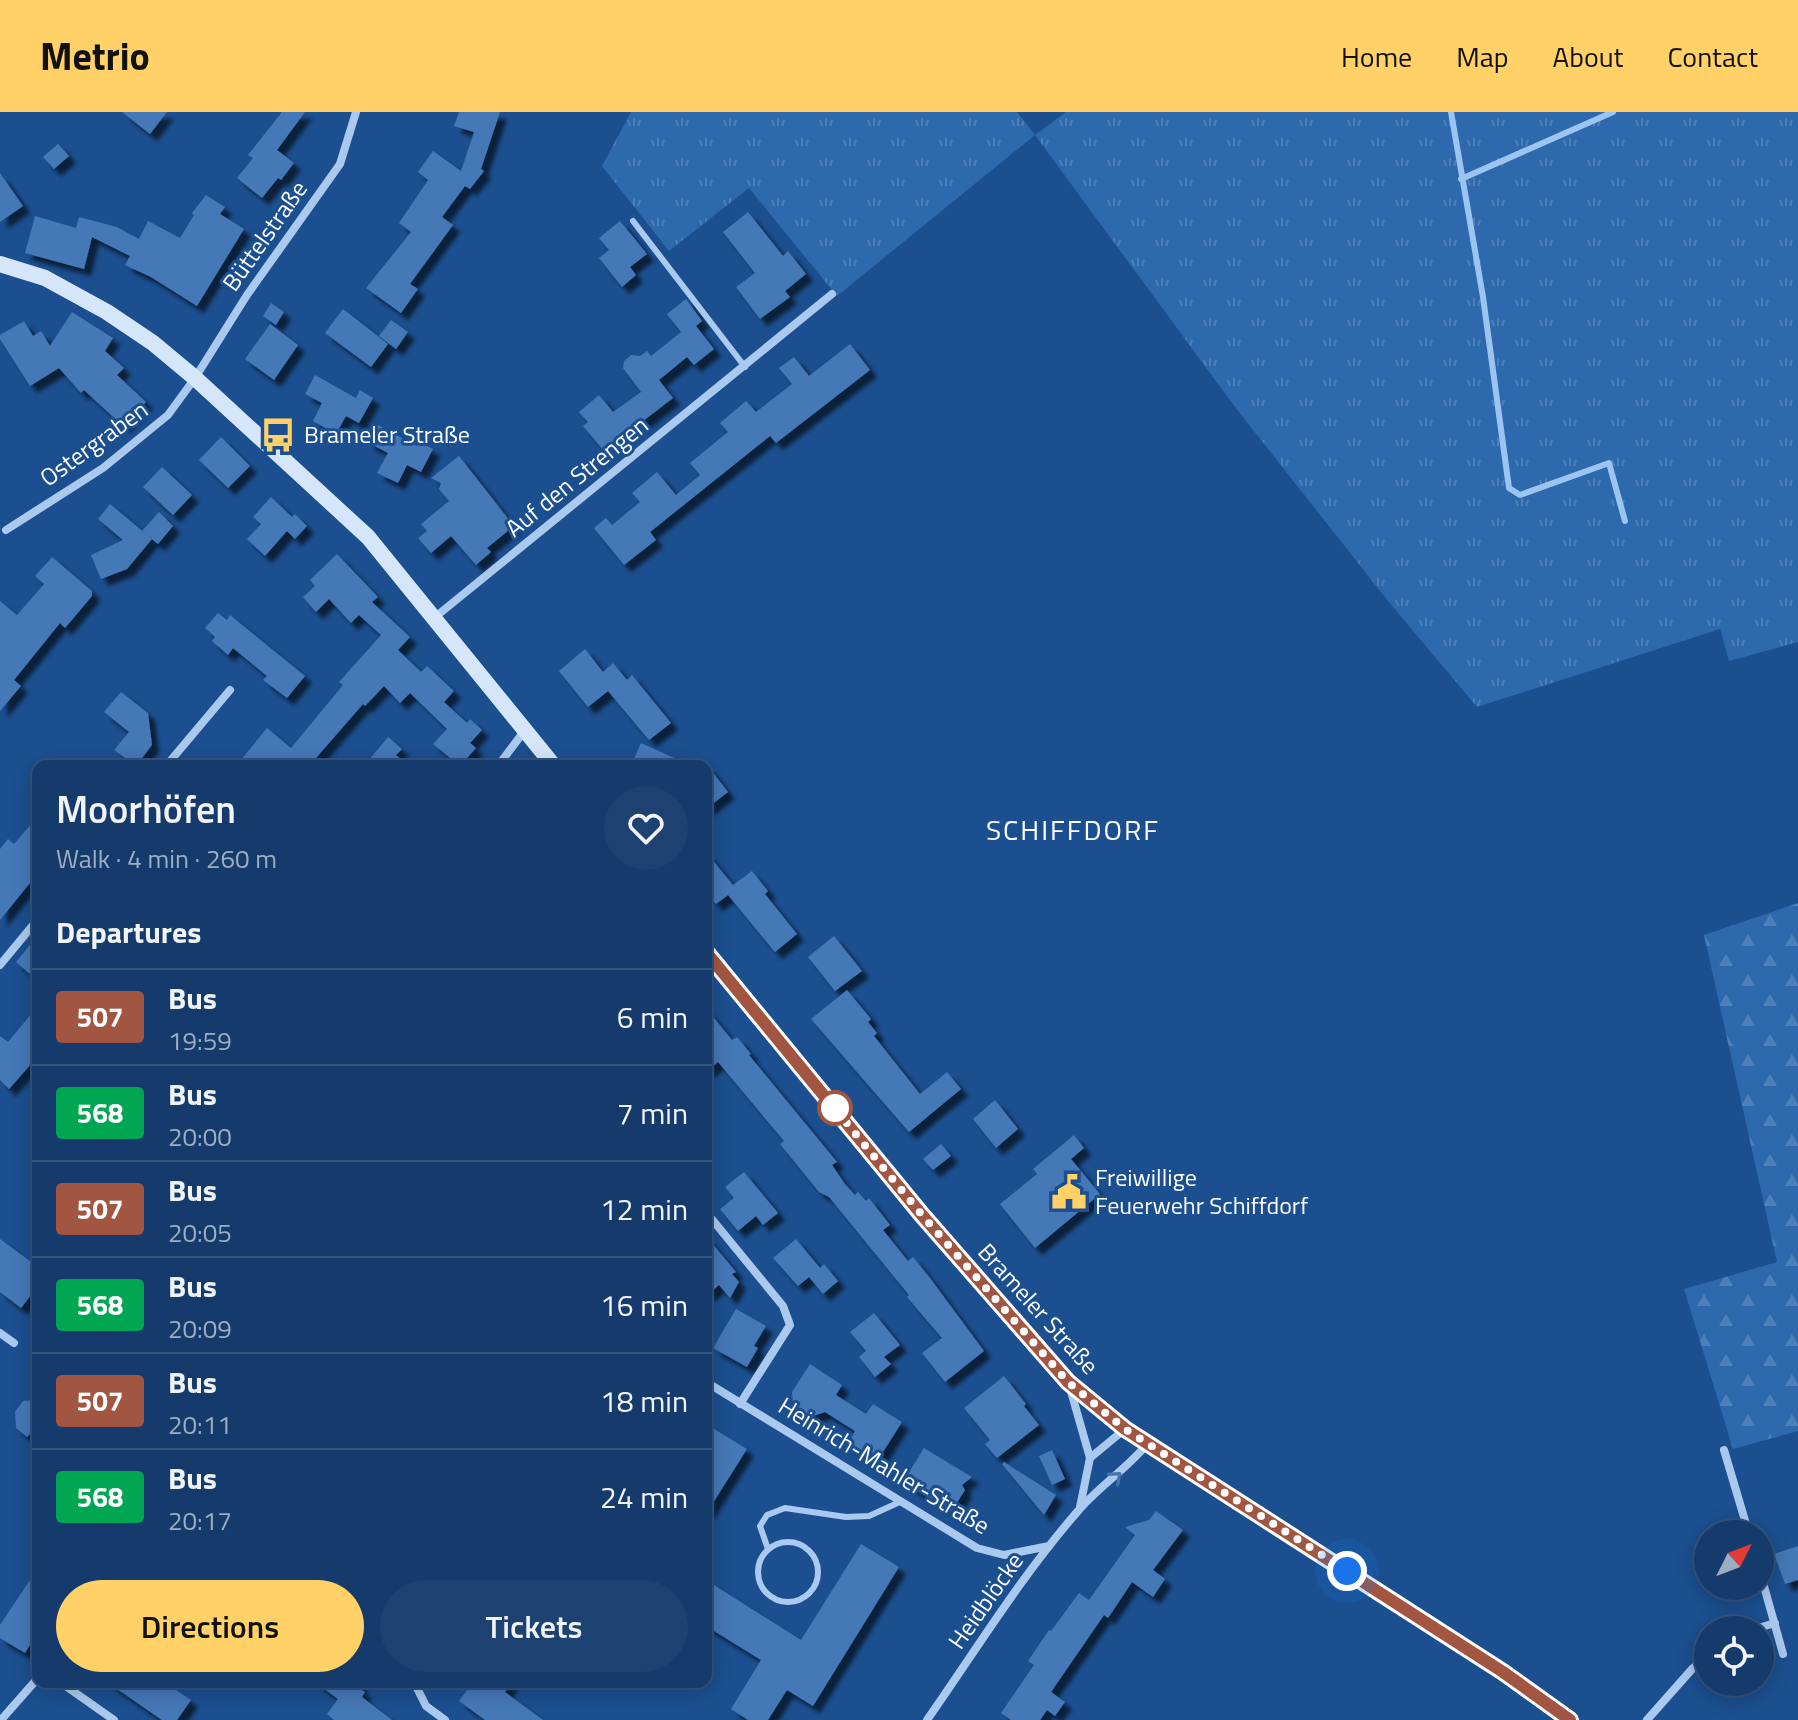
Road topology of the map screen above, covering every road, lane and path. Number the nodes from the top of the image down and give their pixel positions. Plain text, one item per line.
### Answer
1 (356, 112) edge
2 (633, 221) dead end
3 (0, 264) edge
4 (832, 294) dead end
5 (745, 367) junction
6 (195, 378) junction
7 (6, 530) dead end
8 (434, 618) junction
9 (230, 690) dead end
10 (525, 730) junction
11 (171, 760) edge
12 (502, 760) edge
13 (549, 760) edge
14 (32, 926) edge
15 (712, 959) edge
16 (0, 965) edge
17 (712, 1219) edge
18 (0, 1333) edge
19 (14, 1343) dead end
20 (1068, 1382) junction
21 (712, 1386) edge
22 (740, 1404) junction
23 (1125, 1429) junction
24 (1149, 1442) junction
25 (1724, 1450) dead end
26 (1090, 1458) junction
27 (902, 1501) junction
28 (1080, 1508) junction
29 (1745, 1520) edge
30 (1049, 1546) junction
31 (768, 1549) junction
32 (1768, 1600) edge
33 (1775, 1623) joint
34 (1783, 1654) dead end
35 (1694, 1667) edge
36 (32, 1685) edge
37 (69, 1688) edge
38 (417, 1688) edge
39 (1, 1720) edge
40 (114, 1720) edge
41 (445, 1720) edge
42 (927, 1720) edge
43 (1570, 1720) edge
44 (1647, 1720) edge

1 - 6 street, Büttelstraße
2 - 5 lane
3 - 6 street
4 - 5 street, Auf den Strengen
5 - 8 street, Auf den Strengen
6 - 7 street, Ostergraben
6 - 8 street
8 - 10 street
9 - 11 street
10 - 12 street
10 - 13 street
14 - 16 street
15 - 20 street, Brameler Straße
17 - 22 street
18 - 19 street
20 - 23 street, Brameler Straße
20 - 26 street, Heidblöcke
21 - 22 street, Heinrich-Mahler-Straße
22 - 27 street, Heinrich-Mahler-Straße
23 - 24 street, Brameler Straße
23 - 26 street
28 -> 24 street, Heidblöcke
24 - 43 street, Brameler Straße
25 - 29 street
26 - 28 street, Heidblöcke
27 - 30 street, Heinrich-Mahler-Straße
27 - 31 lane
28 - 30 street, Heidblöcke
30 - 42 street, Heidblöcke
31 - 31 lane
32 - 33 street
33 - 34 street
35 - 44 street
36 - 39 street
37 - 40 street
38 - 41 street

